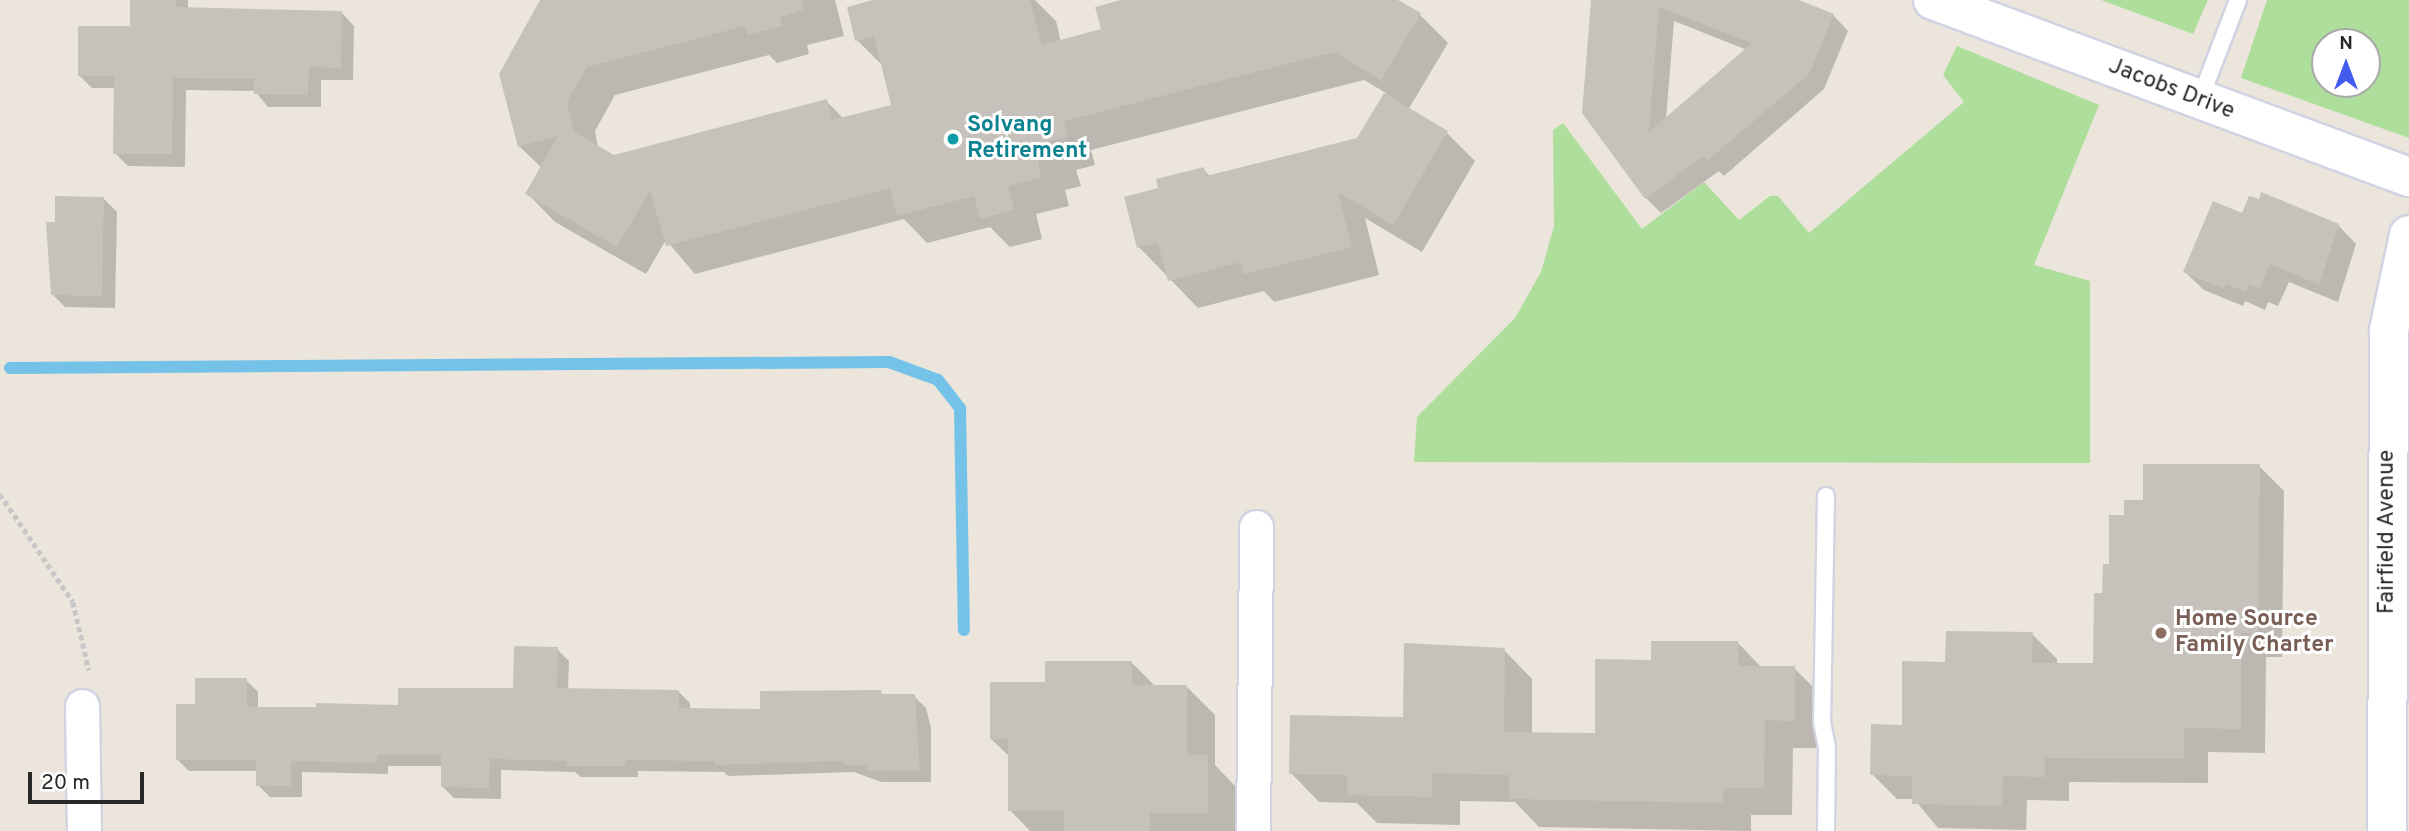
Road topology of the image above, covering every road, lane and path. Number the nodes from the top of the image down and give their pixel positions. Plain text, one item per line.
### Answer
1 (1933, 0) edge
2 (2238, 0) edge
3 (2199, 101) junction
4 (2409, 177) edge
5 (2409, 235) edge
6 (0, 494) edge
7 (1826, 496) dead end
8 (1256, 527) dead end
9 (82, 706) joint
10 (84, 831) edge
11 (1253, 831) edge
12 (1826, 831) edge
13 (2387, 831) edge

1 - 3 street, Jacobs Drive
2 - 3 lane
3 - 4 street, Jacobs Drive
5 - 13 street, Fairfield Avenue
6 - 9 path
7 - 12 lane
8 - 11 street
9 - 10 street

